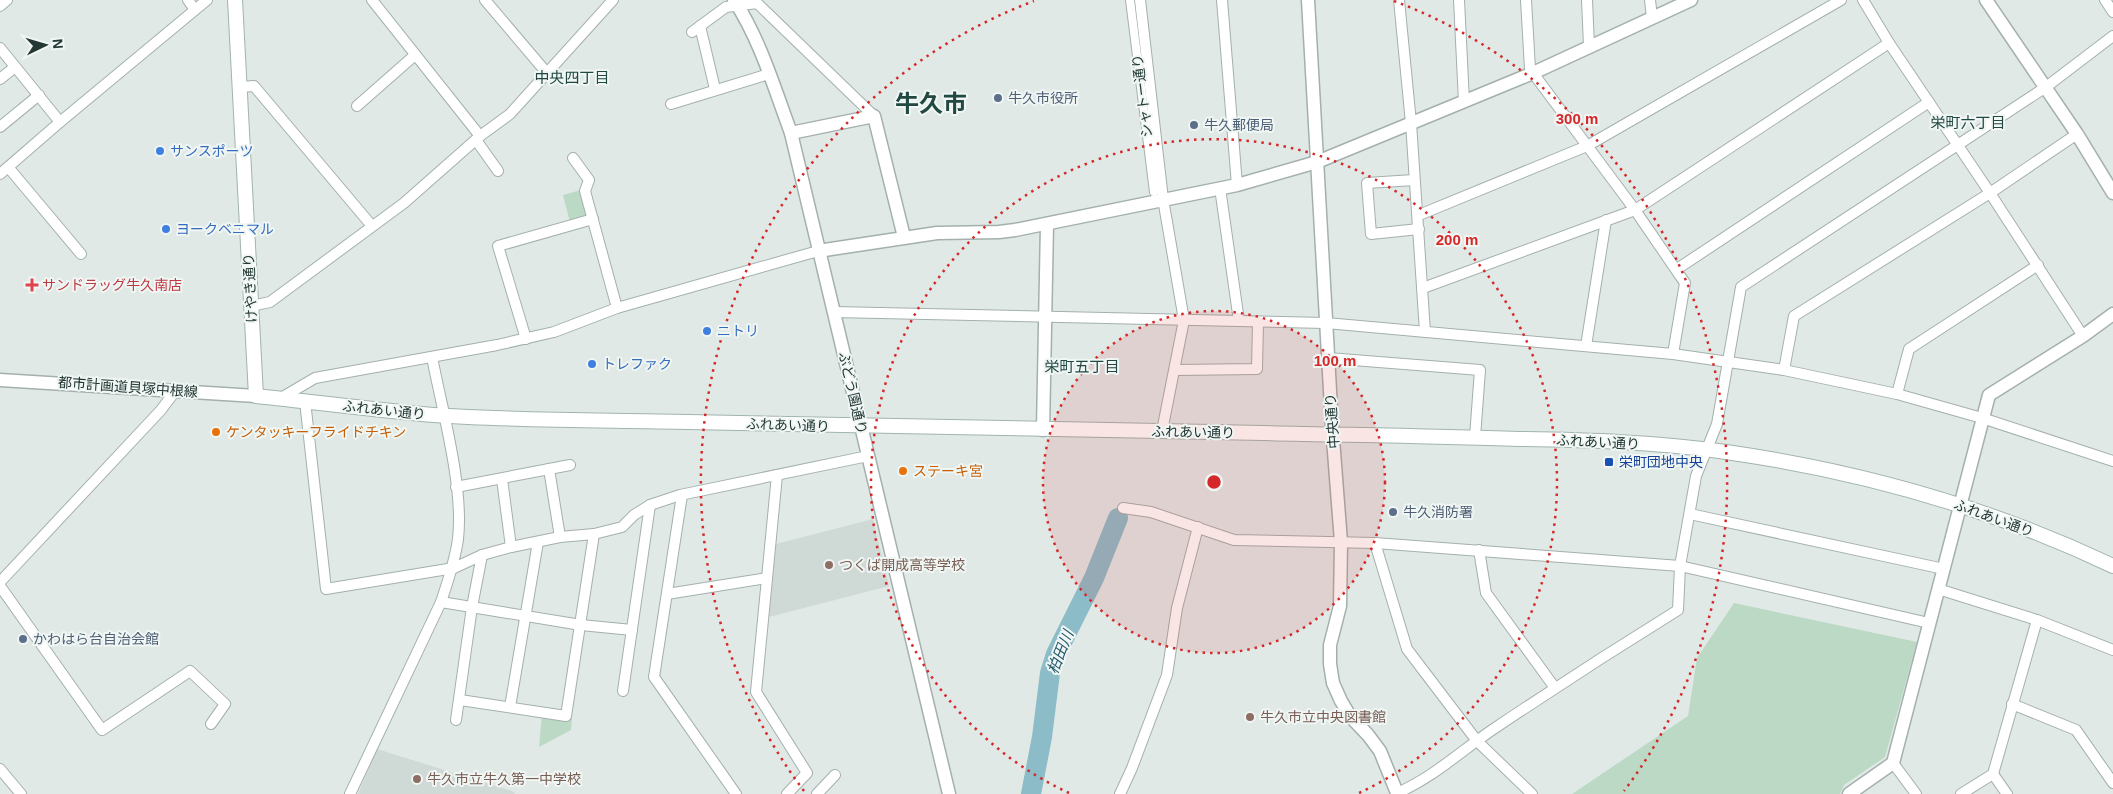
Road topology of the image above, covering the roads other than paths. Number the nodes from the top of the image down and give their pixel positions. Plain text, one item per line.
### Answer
1 (7, 0) edge
2 (188, 0) edge
3 (207, 0) edge
4 (235, 0) edge
5 (372, 0) edge
6 (485, 0) edge
7 (613, 0) edge
8 (1130, 0) edge
9 (1140, 0) edge
10 (1222, 0) edge
11 (1308, 0) edge
12 (1399, 0) edge
13 (1459, 0) edge
14 (1526, 0) edge
15 (1587, 0) edge
16 (1650, 0) edge
17 (1691, 0) edge
18 (1841, 0) edge
19 (1863, 0) edge
20 (1986, 0) edge
21 (2105, 0) edge
22 (736, 2) edge
23 (0, 6) edge
24 (195, 10) junction
25 (2113, 12) edge
26 (1652, 18) junction
27 (2113, 36) edge
28 (1888, 43) junction
29 (1589, 46) junction
30 (0, 48) edge
31 (415, 55) junction
32 (15, 67) junction
33 (546, 72) junction
34 (1533, 73) junction
35 (769, 74) junction
36 (0, 79) edge
37 (240, 87) junction
38 (2046, 88) junction
39 (715, 89) junction
40 (39, 95) junction
41 (1464, 102) junction
42 (1929, 102) junction
43 (671, 104) dead end
44 (357, 106) dead end
45 (874, 116) junction
46 (60, 122) junction
47 (1412, 123) junction
48 (0, 127) edge
49 (791, 133) junction
50 (2077, 134) junction
51 (478, 138) junction
52 (1957, 144) junction
53 (1587, 146) junction
54 (573, 158) dead end
55 (1317, 162) junction
56 (8, 167) junction
57 (498, 171) dead end
58 (0, 174) edge
59 (1414, 180) junction
60 (1238, 185) junction
61 (1220, 188) junction
62 (2113, 192) edge
63 (1990, 193) junction
64 (1158, 196) junction
65 (1634, 210) junction
66 (1419, 215) junction
67 (593, 219) junction
68 (1606, 220) junction
69 (1047, 224) junction
70 (372, 226) junction
71 (1419, 229) junction
72 (904, 237) junction
73 (818, 251) junction
74 (81, 254) dead end
75 (2038, 265) junction
76 (1677, 269) junction
77 (1423, 288) junction
78 (251, 306) junction
79 (617, 308) junction
80 (834, 312) junction
81 (2113, 314) edge
82 (1045, 317) junction
83 (1184, 320) junction
84 (1239, 321) junction
85 (1258, 322) junction
86 (1326, 323) junction
87 (1425, 332) junction
88 (2083, 336) junction
89 (526, 339) junction
90 (1586, 346) junction
91 (1673, 354) junction
92 (432, 357) junction
93 (1328, 358) junction
94 (1728, 362) junction
95 (1175, 370) junction
96 (1784, 370) junction
97 (0, 380) edge
98 (176, 390) junction
99 (1898, 394) junction
100 (256, 396) junction
101 (281, 398) junction
102 (305, 401) junction
103 (443, 416) junction
104 (1982, 418) junction
105 (861, 427) junction
106 (1043, 430) junction
107 (1162, 431) junction
108 (1333, 435) junction
109 (1475, 438) junction
110 (1706, 450) junction
111 (868, 456) junction
112 (2113, 461) edge
113 (570, 466) dead end
114 (549, 470) junction
115 (777, 475) junction
116 (502, 478) junction
117 (456, 487) junction
118 (682, 495) junction
119 (650, 505) junction
120 (1960, 505) junction
121 (1124, 508) dead end
122 (1690, 514) junction
123 (1198, 527) junction
124 (594, 534) junction
125 (560, 537) junction
126 (538, 542) junction
127 (1341, 542) junction
128 (1375, 543) junction
129 (512, 547) junction
130 (1479, 550) junction
131 (482, 555) junction
132 (1680, 566) junction
133 (2113, 566) edge
134 (454, 568) junction
135 (1944, 569) junction
136 (767, 578) junction
137 (0, 582) edge
138 (0, 586) edge
139 (1938, 589) junction
140 (667, 594) junction
141 (442, 602) junction
142 (472, 608) junction
143 (524, 616) junction
144 (2037, 620) junction
145 (1929, 623) junction
146 (581, 625) junction
147 (632, 630) junction
148 (2113, 650) edge
149 (1555, 688) junction
150 (623, 691) dead end
151 (460, 700) junction
152 (2012, 704) junction
153 (510, 707) junction
154 (456, 720) dead end
155 (212, 724) dead end
156 (1476, 740) junction
157 (1893, 763) junction
158 (0, 769) edge
159 (1993, 774) junction
160 (835, 775) dead end
161 (2113, 783) edge
162 (1397, 793) edge
163 (21, 794) edge
164 (350, 794) edge
165 (736, 794) edge
166 (787, 794) edge
167 (817, 794) edge
168 (949, 794) edge
169 (1120, 794) edge
170 (1532, 794) edge
171 (1849, 794) edge
172 (1916, 794) edge
173 (1961, 794) edge
174 (2006, 794) edge

1 - 23 street
2 - 24 street
3 - 24 street
4 - 37 main road, けやき通り
5 - 31 street
6 - 33 street
7 - 33 street
8 - 64 street, シャトー通り
9 - 64 street
10 - 60 street
11 - 55 street, 中央通り
12 - 47 street
13 - 41 street
14 - 34 street
15 - 29 street
16 - 26 street
17 - 26 street
18 - 53 street
19 - 28 street
20 - 38 street
21 - 25 street
22 - 35 street, ぶどう園通り
22 - 39 street
22 - 45 street
24 - 46 street
26 - 29 street
27 - 38 street
28 - 42 street
28 - 65 street
29 - 34 street
30 - 32 street
31 - 44 street
31 - 51 street
32 - 36 street
32 - 40 street
33 - 51 street
34 - 41 street
34 - 53 street
35 - 39 street
35 - 49 street, ぶどう園通り
37 - 70 street
37 - 78 main road, けやき通り
38 - 50 street
38 - 52 street
39 - 43 street
40 - 46 street
40 - 48 street
41 - 47 street
42 - 52 street
42 - 76 street
45 - 49 street
45 - 72 street
46 - 56 street
47 - 55 street
47 - 59 street
49 - 73 street, ぶどう園通り
50 - 62 street
50 - 63 street
51 - 57 street
51 - 70 street
52 - 63 street
52 - 94 street
53 - 65 street
53 - 66 street
54 - 67 street
55 - 60 street
55 - 86 street, 中央通り
56 - 58 street
56 - 74 street
59 - 66 street
59 - 71 street
60 - 61 street
61 - 64 street
61 - 84 street
63 - 75 street
63 - 96 street
64 - 69 street
64 - 83 street
65 - 68 street
65 - 76 street
66 - 71 street
67 - 79 street
67 - 89 street
68 - 77 street
68 - 90 street
69 - 72 street
69 - 82 street
70 - 78 street
71 - 77 street
72 - 73 street
73 - 79 street
73 - 80 street, ぶどう園通り
75 - 88 street
75 - 99 street
76 - 91 street
77 - 87 street
78 - 100 main road, けやき通り
79 - 89 street
80 - 82 street
80 - 105 street, ぶどう園通り
81 - 88 street
82 - 83 street
82 - 106 street
83 - 84 street
83 - 95 street
84 - 85 street
85 - 86 street
85 - 95 street
86 - 87 street
86 - 93 street, 中央通り
87 - 90 street
88 - 104 street
89 - 92 street
90 - 91 street
91 - 94 street
92 - 101 street
92 - 103 street
93 - 108 street, 中央通り
93 - 109 street
94 - 96 street
94 - 110 street
95 - 107 street
96 - 99 street
97 - 98 street, 都市計画道貝塚中根線
98 - 100 street, 都市計画道貝塚中根線
98 - 137 street
99 - 104 street
100 - 101 main road, ふれあい通り
101 - 102 main road, ふれあい通り
102 - 103 main road, ふれあい通り
102 - 134 street
103 - 105 main road, ふれあい通り
103 - 117 street
104 - 112 street
104 - 120 street
105 - 106 main road, ふれあい通り
105 - 111 street, ぶどう園通り
106 - 107 main road, ふれあい通り
107 - 108 main road, ふれあい通り
108 - 109 main road, ふれあい通り
108 - 127 street, 中央通り
109 - 110 main road, ふれあい通り
110 - 120 main road, ふれあい通り
110 - 122 street
111 - 115 street
111 - 168 street, ぶどう園通り
113 - 114 street
114 - 116 street
114 - 125 street
115 - 118 street
115 - 136 street
116 - 117 street
116 - 129 street
117 - 134 street
118 - 119 street
118 - 140 street
119 - 124 street
119 - 147 street
120 - 133 main road, ふれあい通り
120 - 135 street
121 - 123 street
122 - 132 street
122 - 135 street
123 - 127 street
123 - 169 street
124 - 125 street
124 - 146 street
125 - 126 street
126 - 129 street
126 - 143 street
127 - 128 street
127 - 162 street, 中央通り
128 - 130 street
128 - 156 street
129 - 131 street
130 - 132 street
130 - 149 street
131 - 134 street
131 - 142 street
132 - 145 street
132 - 149 street
134 - 141 street
135 - 139 street
136 - 140 street
136 - 166 street
138 - 155 street
139 - 144 street
139 - 145 street
140 - 165 street
141 - 142 street
141 - 164 street
142 - 143 street
142 - 151 street
143 - 146 street
143 - 153 street
144 - 148 street
144 - 152 street
145 - 157 street
146 - 147 street
146 - 153 street
147 - 150 street
149 - 156 street
151 - 153 street
151 - 154 street
152 - 159 street
152 - 161 street
156 - 162 street
156 - 170 street
157 - 171 street
157 - 172 street
158 - 163 street
159 - 173 street
159 - 174 street
160 - 167 street

